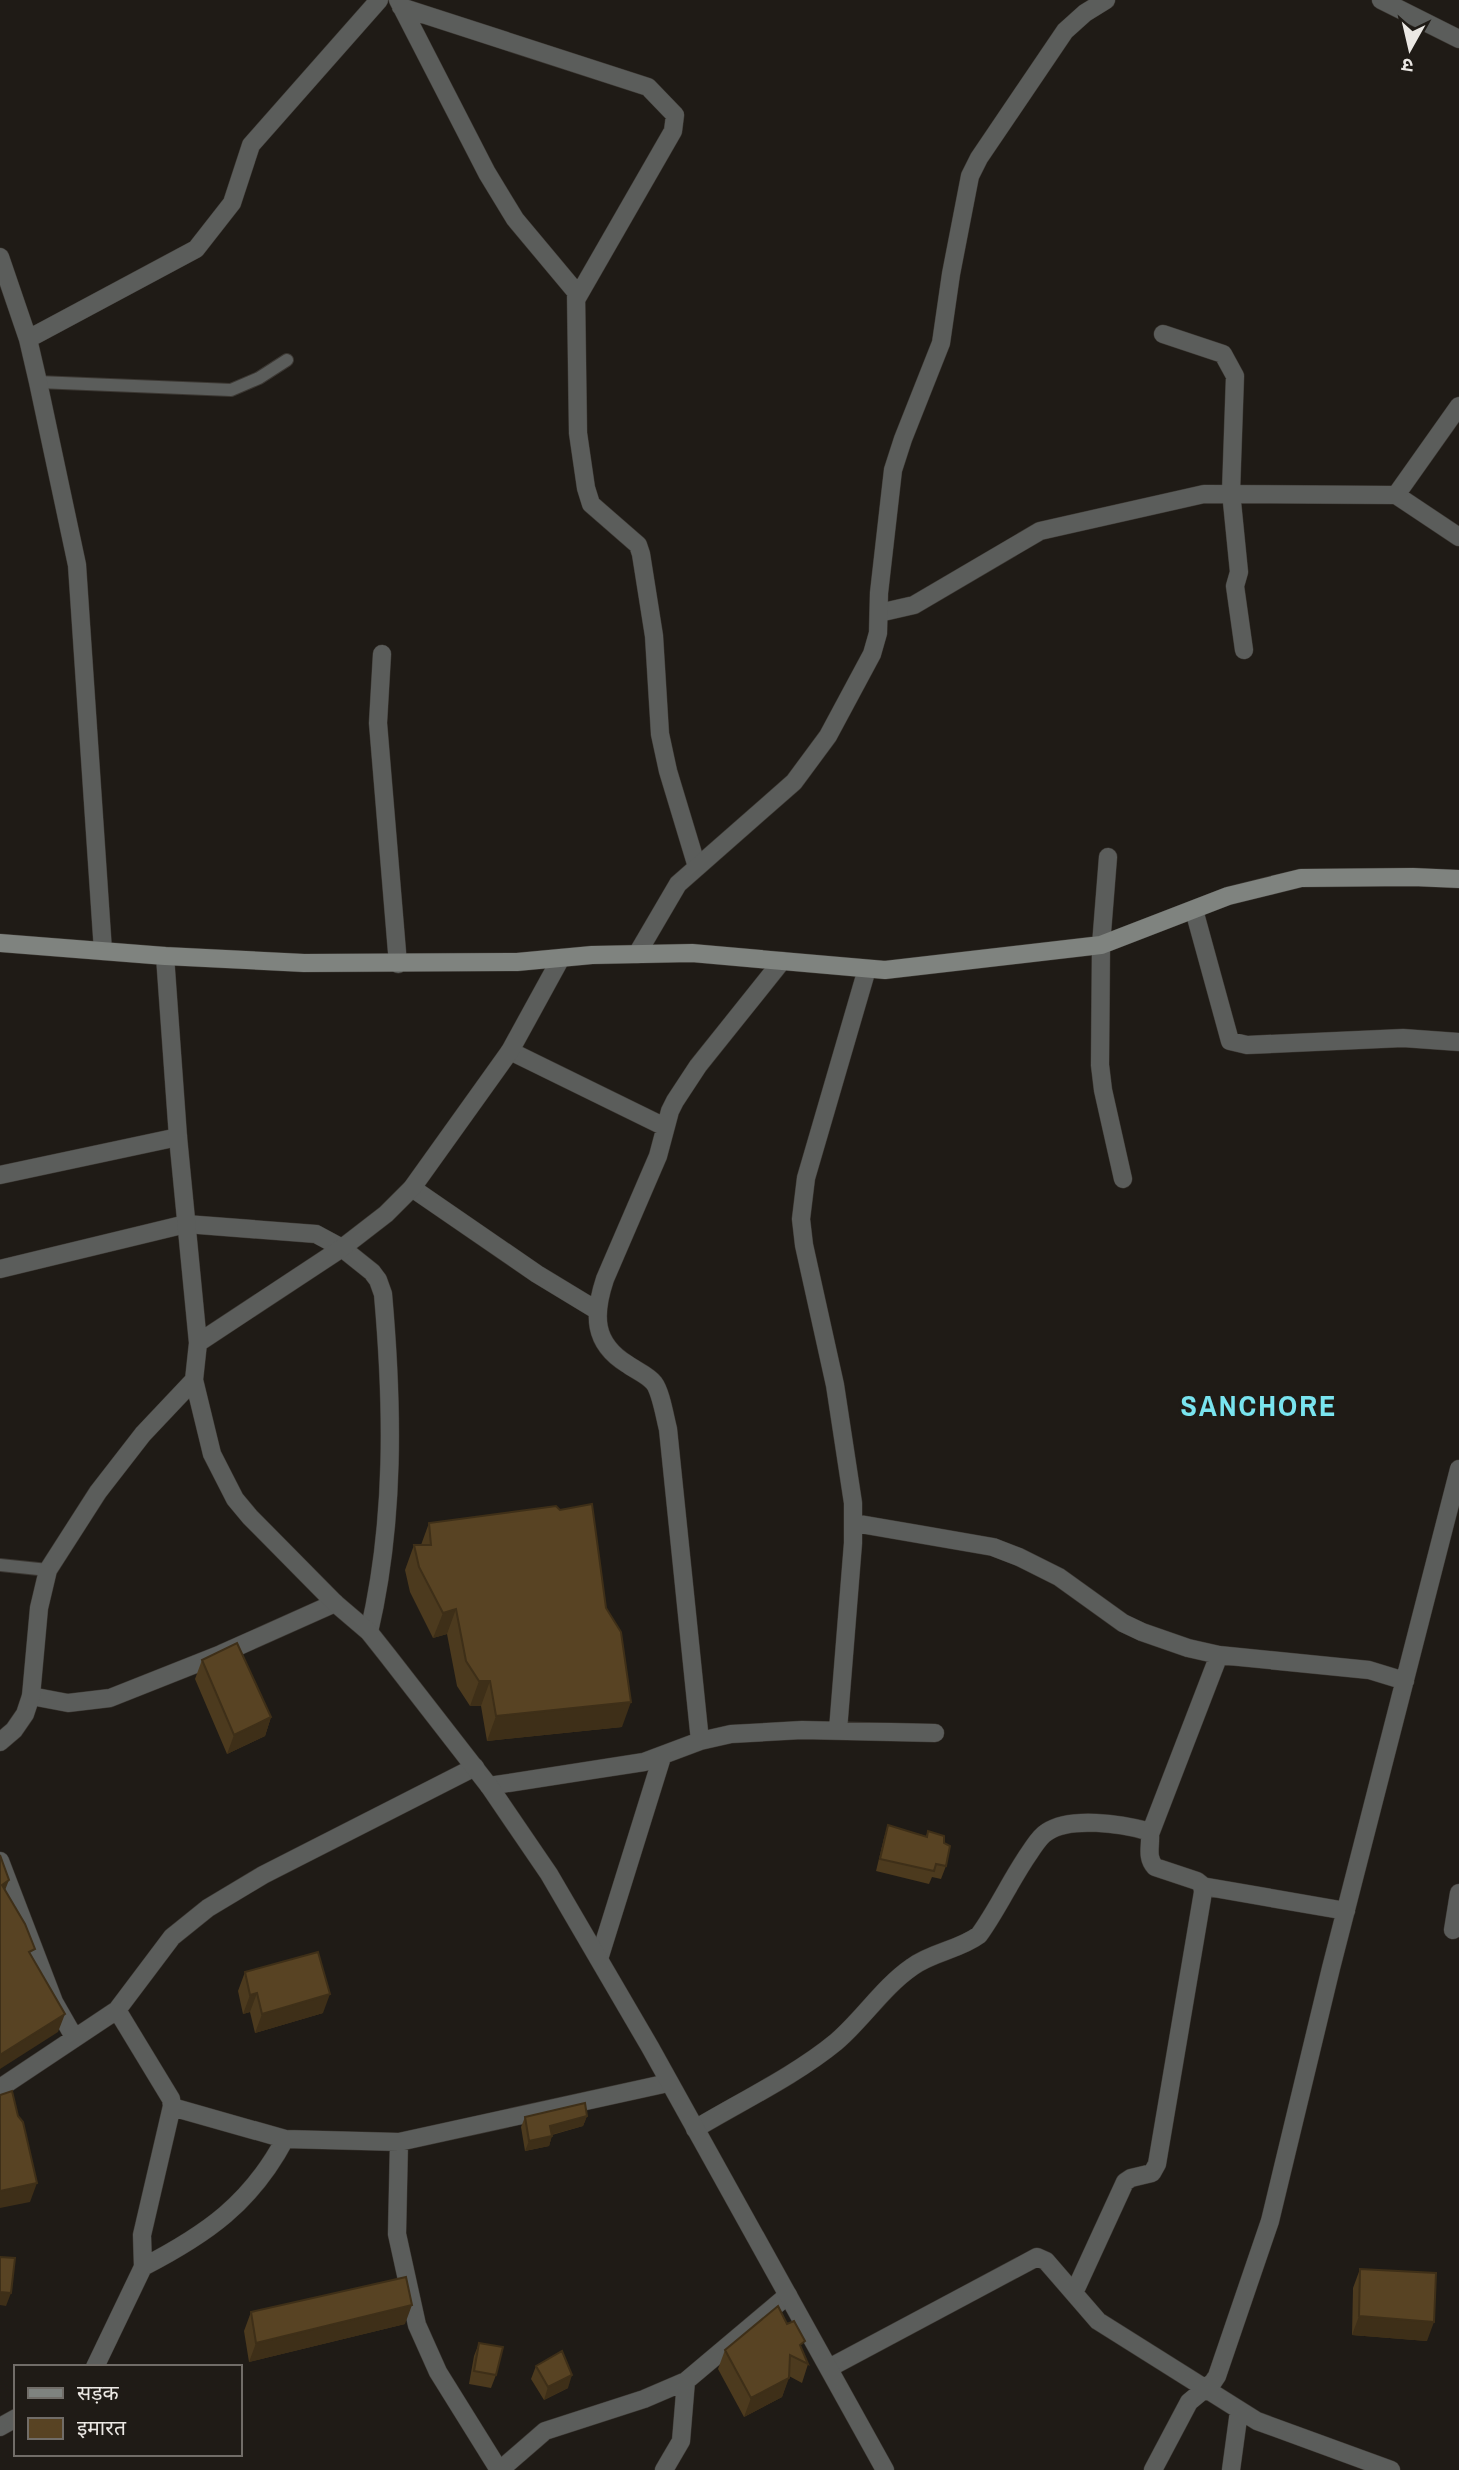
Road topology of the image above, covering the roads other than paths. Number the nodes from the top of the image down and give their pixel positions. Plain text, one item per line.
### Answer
1 (379, 0) edge
2 (1106, 0) edge
3 (1381, 0) edge
4 (400, 3) edge
5 (1459, 39) edge
6 (0, 257) edge
7 (577, 298) junction
8 (1164, 334) dead end
9 (28, 339) junction
10 (287, 360) dead end
11 (38, 382) junction
12 (1459, 406) edge
13 (1231, 492) junction
14 (1396, 495) junction
15 (1459, 537) edge
16 (879, 613) junction
17 (1244, 650) dead end
18 (382, 654) dead end
19 (1108, 858) dead end
20 (697, 867) junction
21 (1459, 879) edge
22 (1195, 910) junction
23 (0, 943) edge
24 (1101, 945) junction
25 (103, 951) junction
26 (637, 954) junction
27 (165, 956) junction
28 (561, 958) junction
29 (782, 961) junction
30 (398, 964) junction
31 (867, 969) junction
32 (1459, 1042) edge
33 (510, 1051) junction
34 (666, 1127) junction
35 (178, 1137) junction
36 (0, 1175) edge
37 (1124, 1179) dead end
38 (412, 1188) junction
39 (186, 1224) junction
40 (342, 1248) junction
41 (0, 1269) edge
42 (598, 1311) junction
43 (198, 1343) junction
44 (194, 1380) junction
45 (1459, 1469) edge
46 (854, 1524) junction
47 (0, 1565) edge
48 (48, 1570) junction
49 (335, 1604) junction
50 (369, 1632) junction
51 (1219, 1655) junction
52 (1405, 1681) junction
53 (31, 1696) junction
54 (838, 1730) junction
55 (935, 1733) dead end
56 (700, 1741) junction
57 (0, 1742) edge
58 (662, 1757) junction
59 (475, 1767) junction
60 (489, 1786) junction
61 (1150, 1835) junction
62 (0, 1861) edge
63 (1202, 1886) junction
64 (1459, 1893) edge
65 (1346, 1911) junction
66 (1454, 1930) dead end
67 (599, 1959) junction
68 (117, 2010) junction
69 (74, 2037) junction
70 (668, 2083) junction
71 (0, 2088) edge
72 (172, 2107) junction
73 (695, 2129) junction
74 (285, 2138) junction
75 (399, 2141) junction
76 (143, 2267) junction
77 (1074, 2293) junction
78 (788, 2295) junction
79 (96, 2365) edge
80 (829, 2368) junction
81 (687, 2381) junction
82 (1207, 2387) junction
83 (1239, 2411) junction
84 (500, 2470) edge
85 (664, 2470) edge
86 (885, 2470) edge
87 (1153, 2470) edge
88 (1231, 2470) edge
89 (1391, 2470) edge

1 - 9 street
2 - 16 street
3 - 5 street
4 - 7 street
4 - 7 street
6 - 9 street
7 - 20 street
8 - 13 street
9 - 11 street
10 - 11 lane
11 - 25 street
12 - 14 street
13 - 14 street
13 - 16 street
13 - 17 street
14 - 15 street
16 - 20 street
18 - 30 street
19 - 24 street
20 - 26 street
21 - 22 main road
22 - 24 main road
22 - 32 street
23 - 25 main road
24 - 31 main road
24 - 37 street
25 - 27 main road
26 - 28 main road
26 - 29 main road
27 - 30 main road
27 - 35 street
28 - 30 main road
28 - 33 street
29 - 31 main road
29 - 34 street
31 - 46 street
33 - 34 street
33 - 38 street
34 - 42 street
35 - 36 street
35 - 39 street
38 - 40 street
38 - 42 street
39 - 40 street
39 - 41 street
39 - 43 street
40 - 43 street
40 - 50 street
42 - 56 street
43 - 44 street
44 - 48 street
44 - 49 street
45 - 52 street
46 - 51 street
46 - 54 street
47 - 48 lane
48 - 53 street
49 - 50 street
49 - 53 street
50 - 59 street
51 - 52 street
51 - 61 street
52 - 65 street
53 - 57 street
54 - 55 street
54 - 56 street
56 - 58 street
58 - 60 street
58 - 67 street
59 - 60 street
59 - 68 street
60 - 67 street
61 - 63 street
61 - 73 street
62 - 69 street
63 - 65 street
63 - 77 street
64 - 66 street
65 - 82 street
67 - 70 street
68 - 69 street
68 - 72 street
69 - 71 street
70 - 73 street
70 - 75 street
72 - 74 street
72 - 76 street
73 - 78 street
74 - 75 street
74 - 76 street
75 - 84 street
76 - 79 street
77 - 80 street
77 - 82 street
78 - 80 street
78 - 81 street
80 - 86 street
81 - 84 street
81 - 85 street
82 - 83 street
82 - 87 street
83 - 88 street
83 - 89 street

